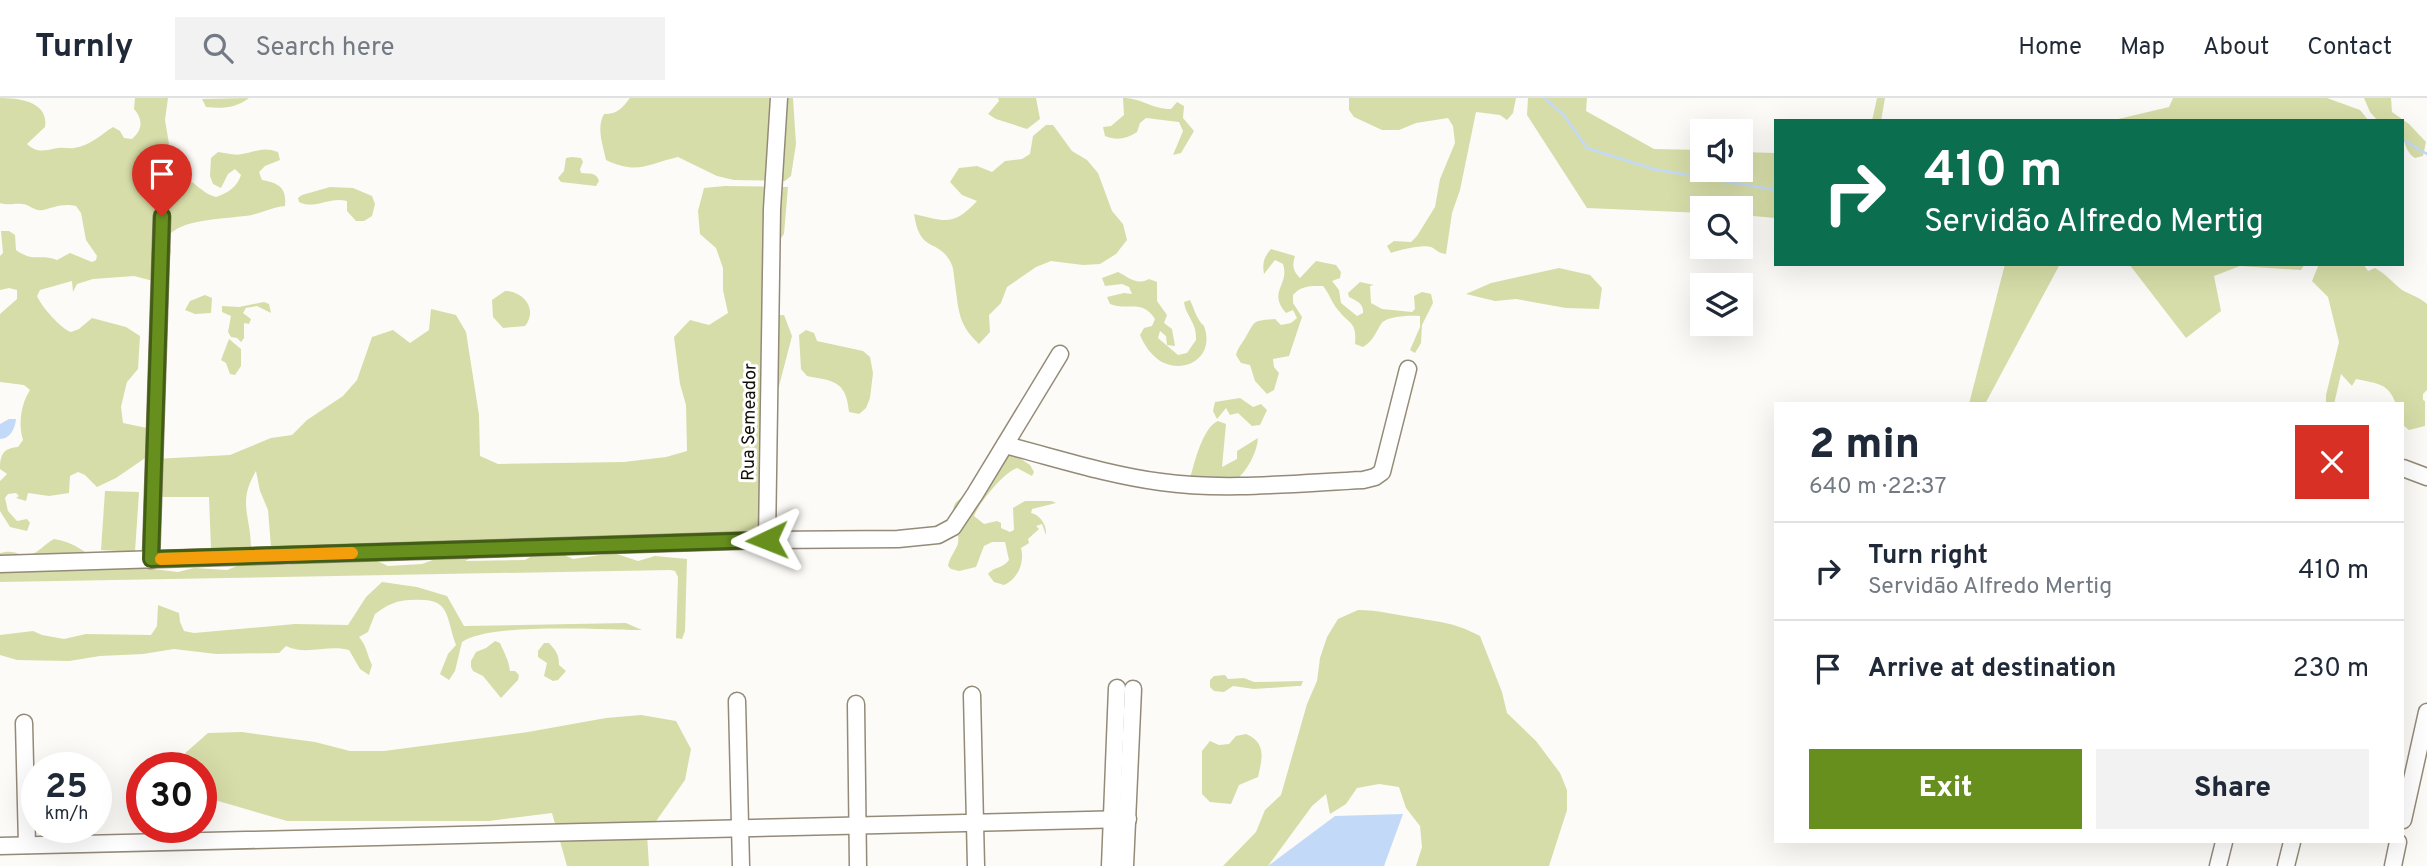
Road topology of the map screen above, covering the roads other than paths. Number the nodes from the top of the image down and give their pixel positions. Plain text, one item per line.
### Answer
1 (779, 98) edge
2 (162, 216) dead end
3 (1060, 354) dead end
4 (1408, 369) dead end
5 (1005, 445) junction
6 (2404, 468) edge
7 (2427, 477) edge
8 (767, 540) junction
9 (151, 559) junction
10 (0, 564) edge
11 (1125, 689) dead end
12 (972, 695) dead end
13 (737, 701) dead end
14 (856, 704) dead end
15 (2427, 712) edge
16 (23, 723) dead end
17 (2407, 783) edge
18 (2427, 788) edge
19 (2404, 811) edge
20 (1120, 820) junction
21 (975, 822) junction
22 (857, 826) junction
23 (739, 828) junction
24 (2224, 843) edge
25 (2292, 843) edge
26 (2398, 843) edge
27 (27, 845) junction
28 (0, 846) edge
29 (741, 866) edge
30 (858, 866) edge
31 (976, 866) edge
32 (1110, 866) edge
33 (1125, 866) edge
34 (2218, 866) edge
35 (2286, 866) edge
36 (2392, 866) edge

1 - 8 street, Rua Semeador
2 - 9 street
3 - 5 street
4 - 5 street
5 - 8 street
6 - 7 street
8 - 9 street
9 - 10 street
11 - 20 street
12 - 21 street
13 - 23 street
14 - 22 street
15 - 17 street
16 - 27 street
17 - 18 street
17 - 19 street
20 - 21 street
20 - 32 street
20 - 33 street
21 - 22 street
21 - 31 street
22 - 23 street
22 - 30 street
23 - 27 street
23 - 29 street
24 - 34 street
25 - 35 street
26 - 36 street
27 - 28 street

